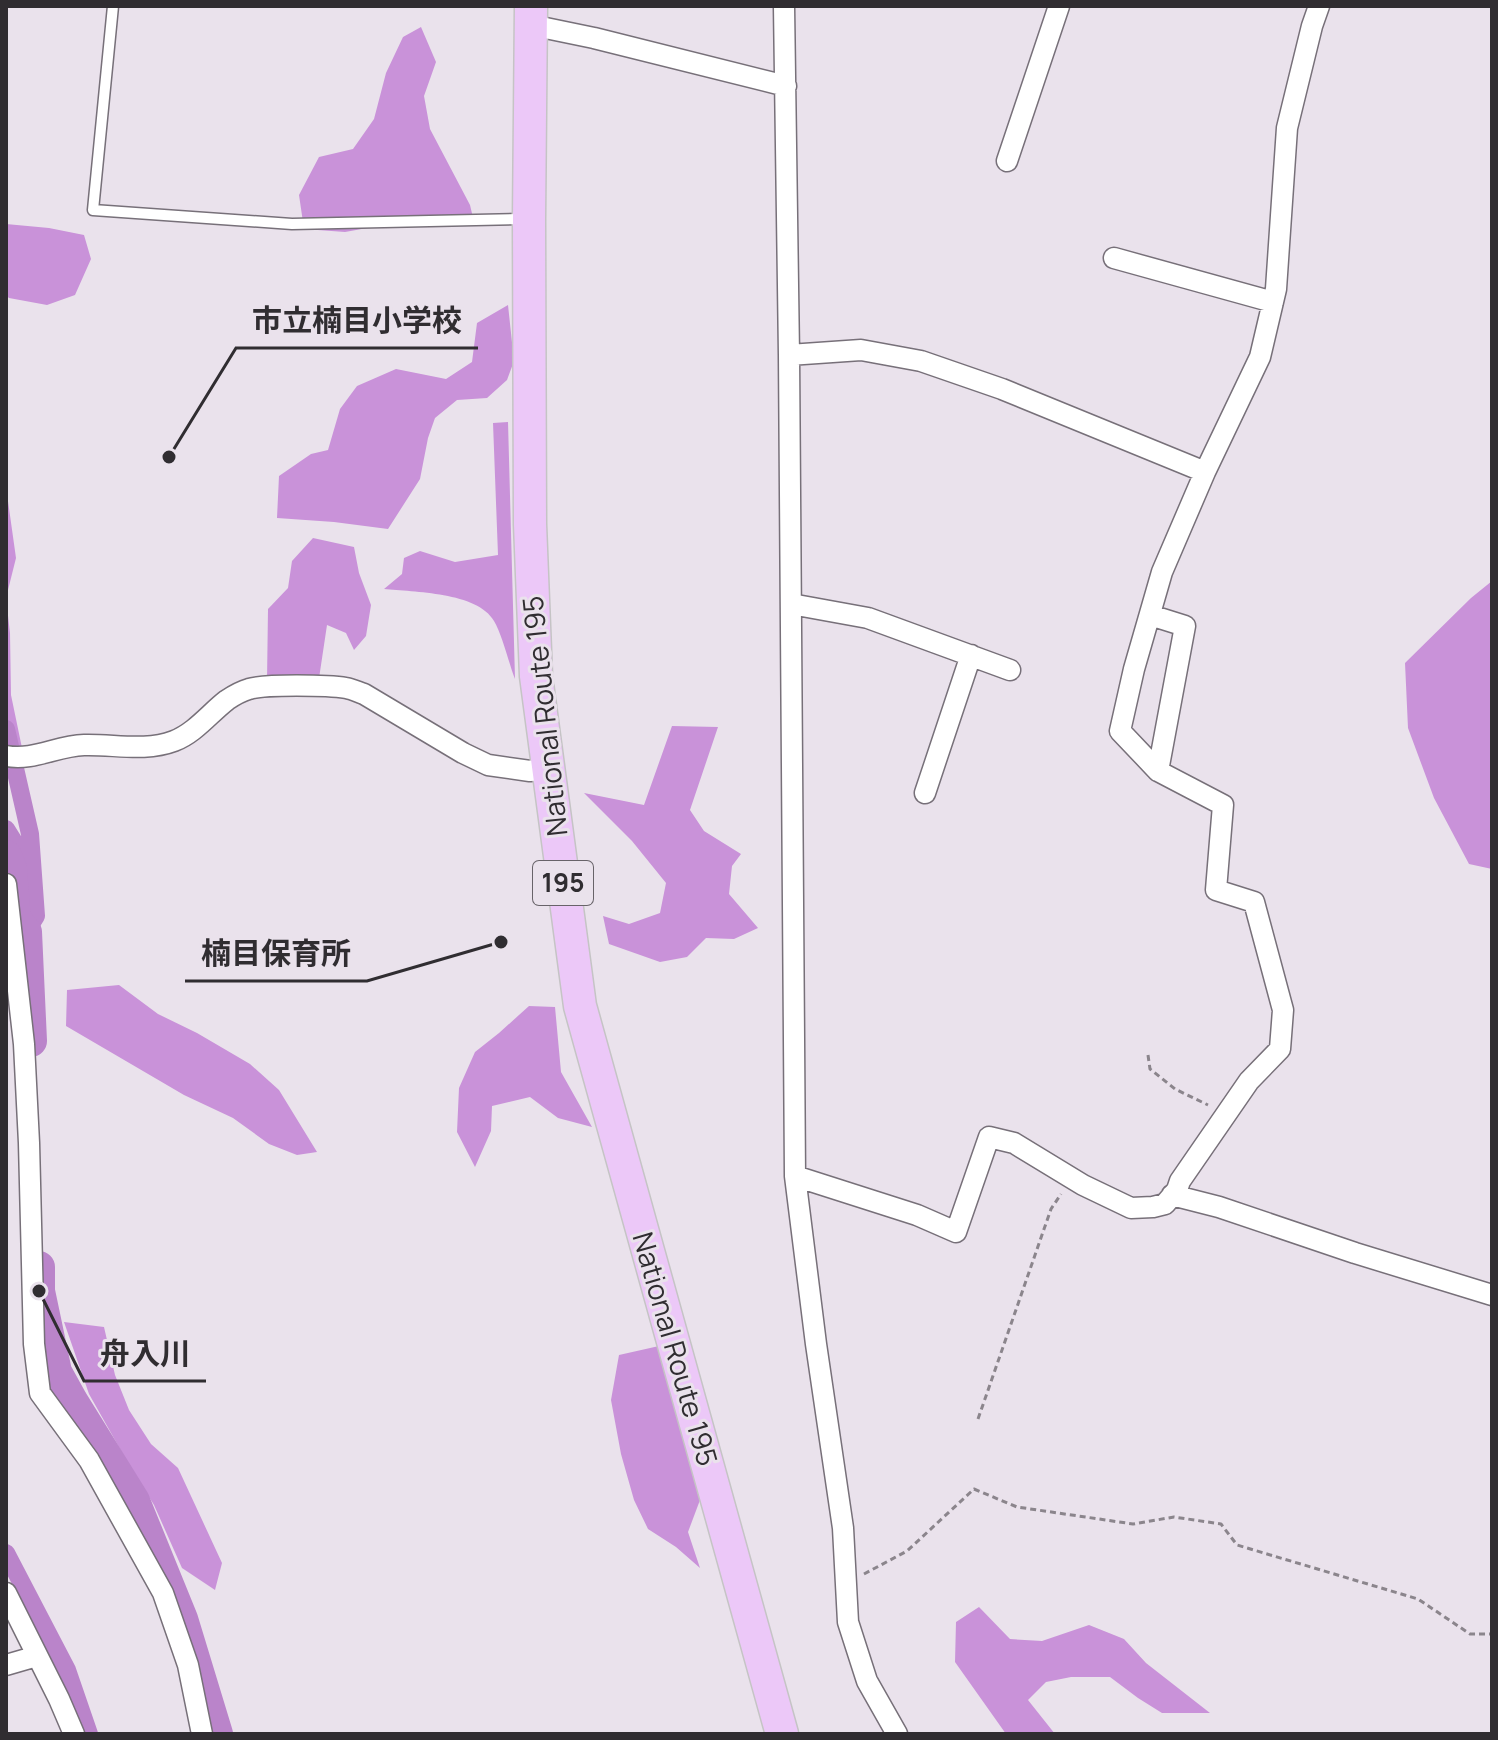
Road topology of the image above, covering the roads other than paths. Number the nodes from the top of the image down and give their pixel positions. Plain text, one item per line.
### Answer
1 (113, 6) edge
2 (784, 6) edge
3 (1059, 6) edge
4 (1319, 6) edge
5 (531, 15) edge
6 (786, 86) junction
7 (1007, 161) dead end
8 (529, 219) junction
9 (1114, 258) dead end
10 (1273, 302) junction
11 (789, 355) junction
12 (1205, 472) junction
13 (791, 604) junction
14 (1150, 615) junction
15 (971, 655) junction
16 (1010, 670) dead end
17 (12, 757) edge
18 (548, 769) junction
19 (1158, 771) junction
20 (925, 793) dead end
21 (6, 884) edge
22 (795, 1176) junction
23 (1172, 1195) junction
24 (1492, 1295) edge
25 (6, 1593) edge
26 (37, 1656) junction
27 (6, 1665) edge
28 (74, 1734) edge
29 (202, 1734) edge
30 (782, 1734) edge
31 (897, 1734) edge

1 - 8 lane
2 - 6 street
3 - 7 street
4 - 10 street
5 - 6 street
5 - 8 highway, National Route 195 / 195
6 - 11 street
8 - 18 highway, National Route 195 / 195
9 - 10 street
10 - 12 street
11 - 12 street
11 - 13 street
12 - 14 street
13 - 15 street
13 - 22 street
14 - 19 street
14 - 19 street
15 - 16 street
15 - 20 street
17 - 18 street
18 - 30 highway, National Route 195 / 195
19 - 23 street
21 - 29 street
22 - 23 street
22 - 31 street
23 - 24 street
25 - 26 street
26 - 27 street
26 - 28 street

